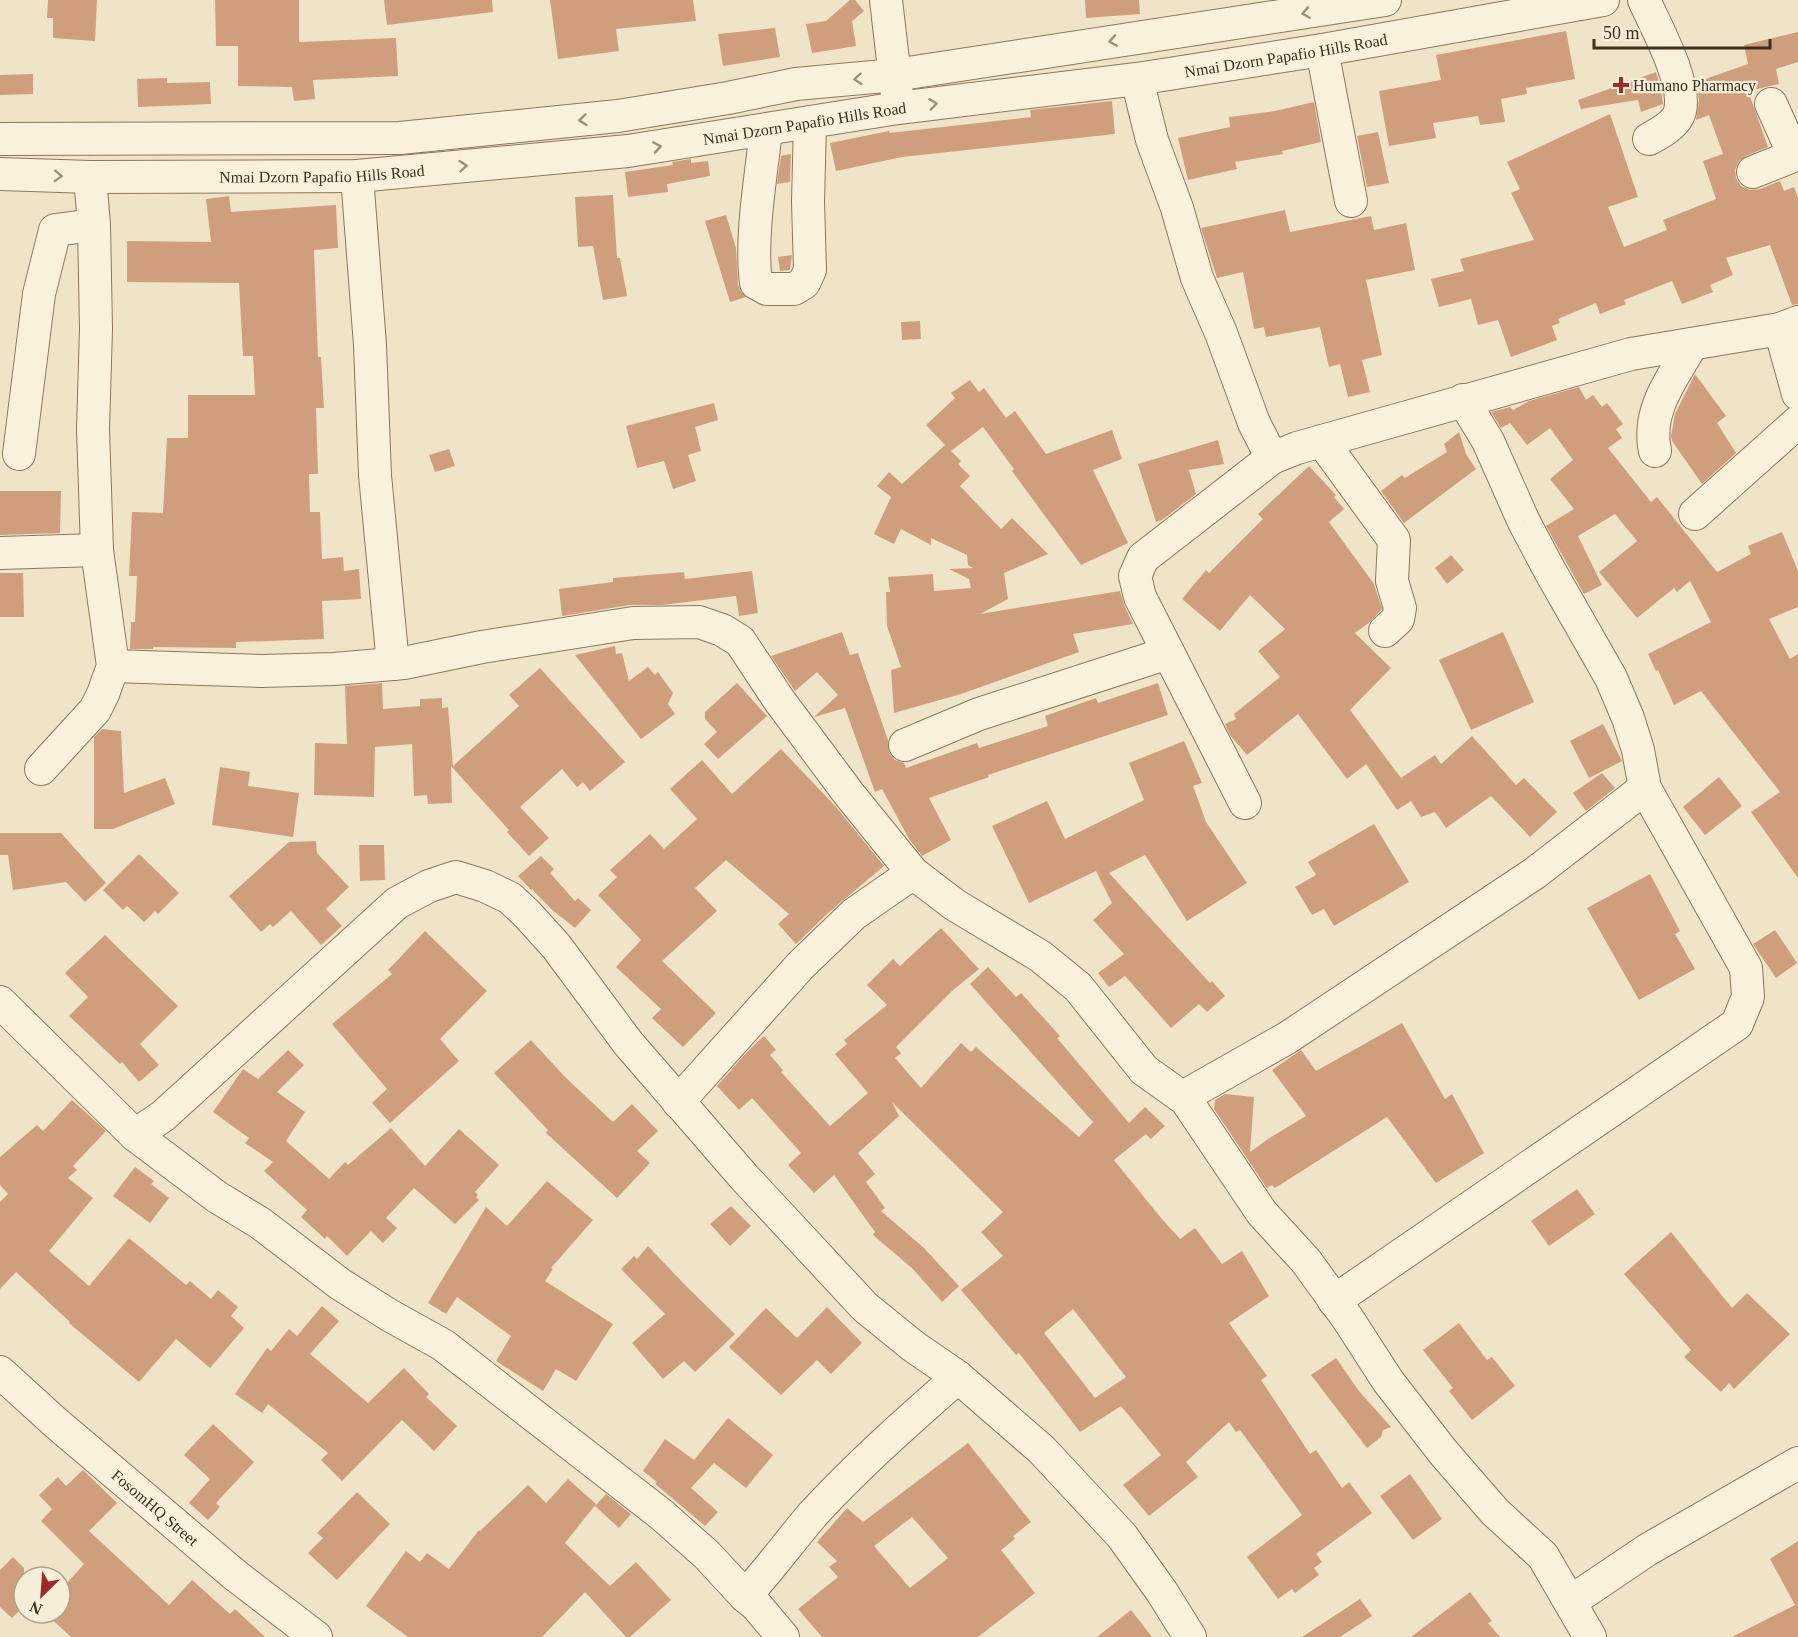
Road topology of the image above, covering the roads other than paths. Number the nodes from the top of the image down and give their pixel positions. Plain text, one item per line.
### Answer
1 (886, 0) edge
2 (1385, 0) edge
3 (1603, 0) edge
4 (1644, 0) edge
5 (1322, 51) junction
6 (895, 75) junction
7 (1137, 79) junction
8 (1771, 104) dead end
9 (898, 108) junction
10 (810, 122) junction
11 (766, 130) junction
12 (0, 140) edge
13 (1649, 140) dead end
14 (1796, 154) edge
15 (1753, 172) dead end
16 (0, 174) edge
17 (357, 176) junction
18 (90, 177) junction
19 (808, 201) junction
20 (1351, 201) dead end
21 (757, 208) junction
22 (94, 225) junction
23 (1789, 325) edge
24 (1692, 344) junction
25 (1798, 394) edge
26 (1463, 400) junction
27 (1798, 422) edge
28 (1322, 441) junction
29 (1654, 451) dead end
30 (20, 454) dead end
31 (1272, 458) junction
32 (1695, 514) dead end
33 (97, 550) junction
34 (0, 553) edge
35 (1385, 631) dead end
36 (1168, 653) junction
37 (393, 663) junction
38 (113, 666) junction
39 (905, 745) dead end
40 (41, 769) dead end
41 (1645, 788) junction
42 (1245, 803) dead end
43 (913, 873) junction
44 (0, 1002) edge
45 (1184, 1097) junction
46 (678, 1102) junction
47 (135, 1135) junction
48 (1334, 1301) junction
49 (0, 1372) edge
50 (958, 1377) junction
51 (1798, 1463) edge
52 (745, 1596) junction
53 (1570, 1602) junction
54 (316, 1637) edge
55 (783, 1637) edge
56 (1190, 1637) edge
57 (1590, 1637) edge

1 - 6 street
2 -> 6 street, Nmai Dzorn Papafio Hills Road
3 - 5 street, Nmai Dzorn Papafio Hills Road
4 - 13 street
5 - 7 street, Nmai Dzorn Papafio Hills Road
5 - 20 street
6 - 9 street
6 -> 12 street, Nmai Dzorn Papafio Hills Road
9 -> 7 street, Nmai Dzorn Papafio Hills Road
7 - 31 street
8 - 14 street
9 - 10 street, Nmai Dzorn Papafio Hills Road
10 - 11 street, Nmai Dzorn Papafio Hills Road
10 - 19 street
17 -> 11 street, Nmai Dzorn Papafio Hills Road
11 - 21 street
14 - 15 street
16 -> 18 street, Nmai Dzorn Papafio Hills Road
17 - 18 street, Nmai Dzorn Papafio Hills Road
17 - 37 street
18 - 22 street
19 - 21 street
19 - 21 street
22 - 30 street
22 - 33 street
23 - 24 street
23 - 25 street
24 - 26 street
24 - 29 street
26 - 28 street
26 - 41 street
27 - 32 street
28 - 31 street
28 - 35 street
31 - 36 street
33 - 34 street
33 - 38 street
36 - 39 street
36 - 42 street
37 - 38 street
37 - 43 street
38 - 40 street
41 - 45 street
41 - 48 street
43 - 45 street
43 - 46 street
44 - 47 street
45 - 48 street
46 - 47 street
46 - 50 street
47 - 52 street
48 - 53 street
49 - 54 street, FosomHQ Street
50 - 52 street
50 - 56 street
51 - 53 street
52 - 55 street
53 - 57 street

